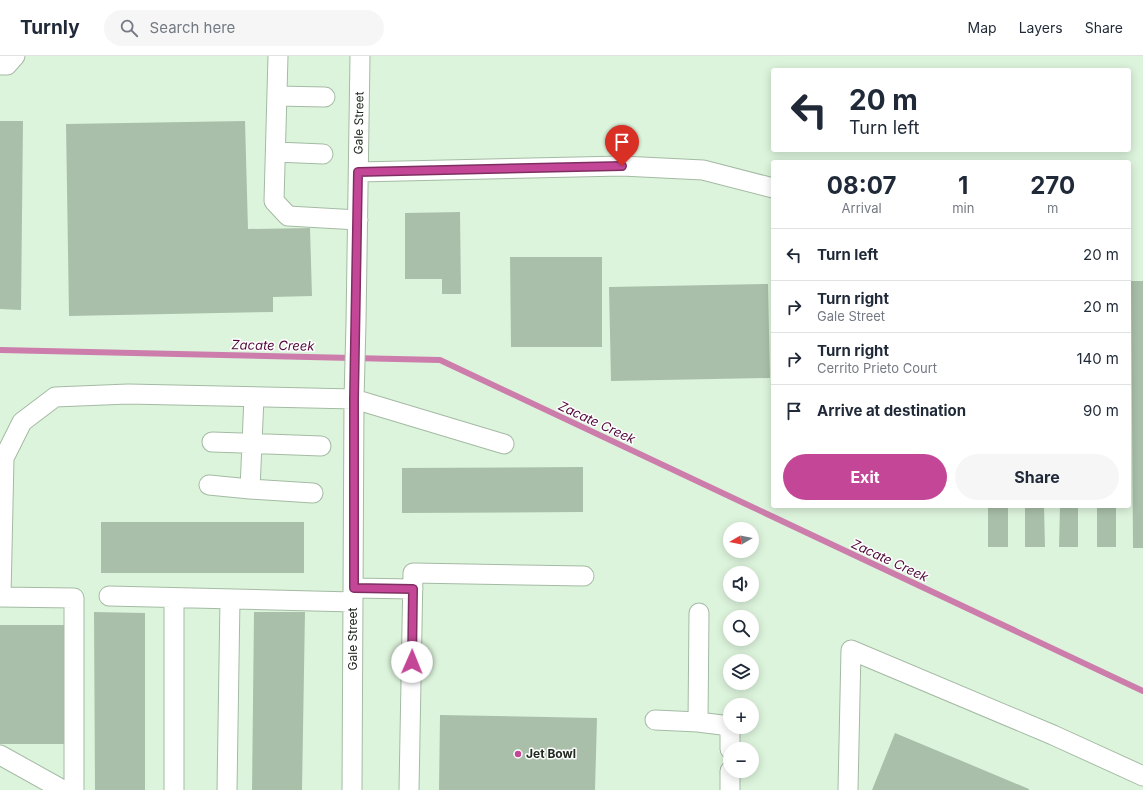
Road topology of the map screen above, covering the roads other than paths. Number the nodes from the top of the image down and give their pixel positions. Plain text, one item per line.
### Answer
1 (15, 56) edge
2 (278, 56) edge
3 (360, 56) edge
4 (0, 65) edge
5 (277, 96) junction
6 (325, 97) dead end
7 (276, 152) junction
8 (323, 154) dead end
9 (358, 172) junction
10 (771, 187) edge
11 (358, 220) junction
12 (355, 393) junction
13 (254, 397) junction
14 (212, 442) dead end
15 (252, 443) junction
16 (504, 444) dead end
17 (321, 446) dead end
18 (209, 485) dead end
19 (250, 489) junction
20 (312, 493) dead end
21 (584, 576) dead end
22 (413, 589) junction
23 (354, 595) junction
24 (109, 596) dead end
25 (0, 597) edge
26 (174, 598) junction
27 (230, 600) junction
28 (699, 613) dead end
29 (655, 720) dead end
30 (698, 722) junction
31 (723, 725) edge
32 (0, 755) edge
33 (1143, 776) edge
34 (730, 778) edge
35 (63, 790) edge
36 (74, 790) edge
37 (174, 790) edge
38 (227, 790) edge
39 (352, 790) edge
40 (409, 790) edge
41 (730, 790) edge
42 (848, 790) edge

1 - 4 street
2 - 5 street
3 - 9 street, Gale Street
5 - 6 street
5 - 7 street
7 - 8 street
7 - 11 street
9 - 10 street
9 - 11 street, Gale Street
11 - 12 street, Gale Street
12 - 13 street
12 - 16 street
12 - 23 street, Gale Street
13 - 15 street
13 - 25 street
14 - 15 street
15 - 17 street
15 - 19 street
18 - 19 street
19 - 20 street
21 - 22 street
22 - 23 street
22 - 40 street
23 - 27 street
23 - 39 street, Gale Street
24 - 26 street
25 - 36 street
26 - 27 street
26 - 37 street
27 - 38 street
28 - 30 street
29 - 30 street
30 - 31 street
32 - 35 street
33 - 42 street
34 - 41 street

